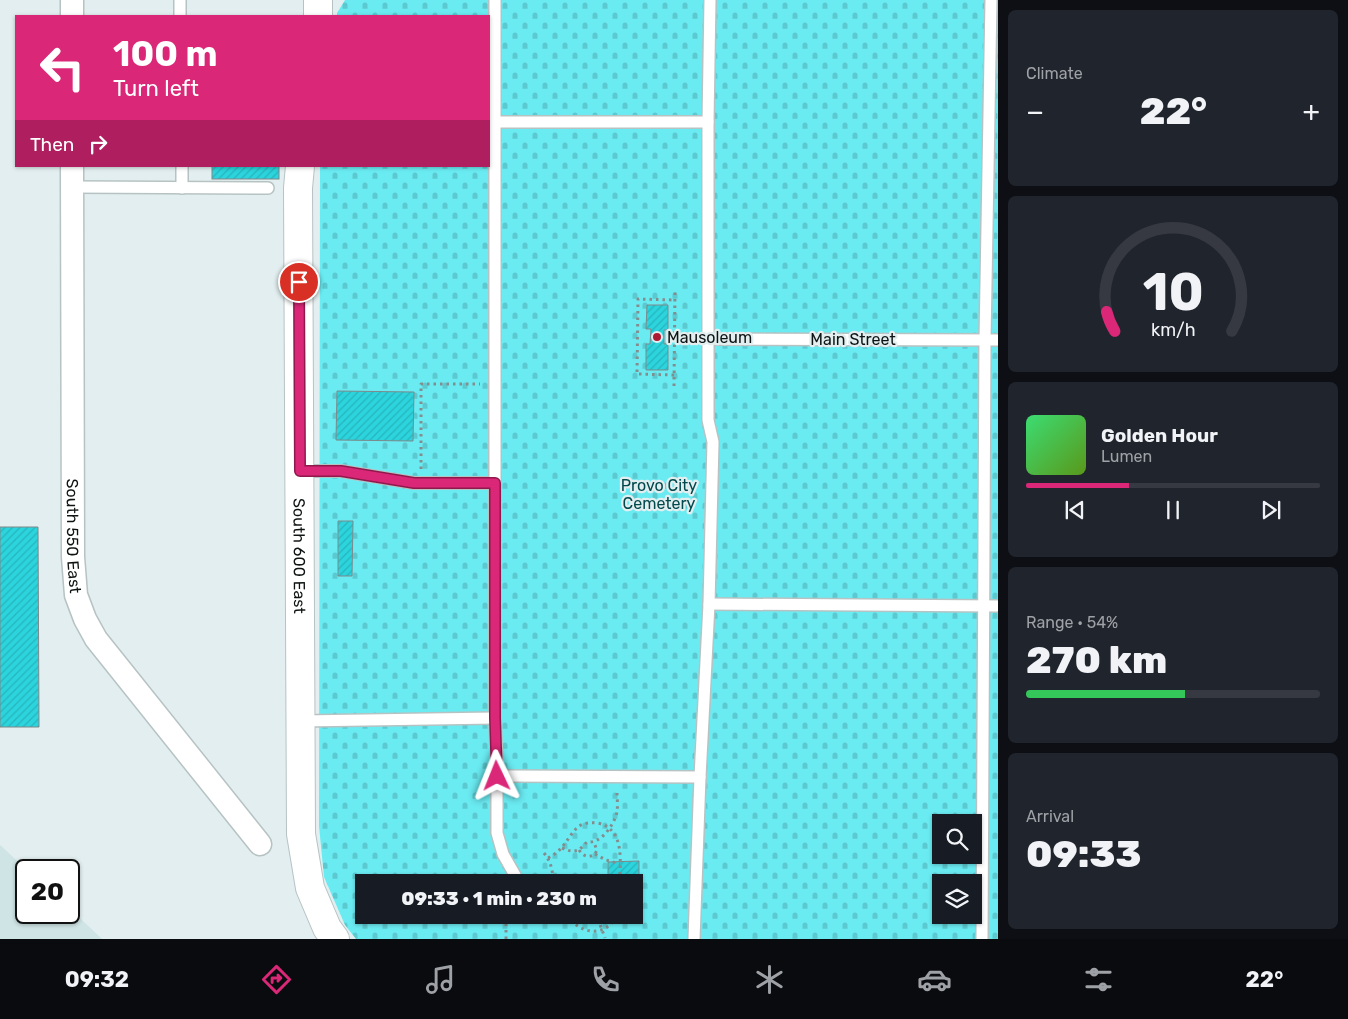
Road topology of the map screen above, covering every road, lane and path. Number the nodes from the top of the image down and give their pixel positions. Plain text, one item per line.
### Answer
1 (72, 0) edge
2 (180, 0) edge
3 (318, 0) edge
4 (495, 0) edge
5 (710, 0) edge
6 (991, 0) edge
7 (72, 15) edge
8 (180, 15) edge
9 (318, 15) edge
10 (495, 122) junction
11 (708, 122) junction
12 (182, 167) edge
13 (300, 167) edge
14 (72, 176) edge
15 (182, 188) junction
16 (268, 188) dead end
17 (675, 289) dead end
18 (674, 300) junction
19 (708, 339) junction
20 (985, 340) junction
21 (998, 340) edge
22 (674, 375) junction
23 (495, 384) junction
24 (674, 386) dead end
25 (300, 471) junction
26 (422, 483) junction
27 (495, 483) junction
28 (709, 604) junction
29 (985, 606) junction
30 (998, 606) edge
31 (495, 718) junction
32 (301, 721) junction
33 (497, 776) junction
34 (617, 776) junction
35 (700, 777) junction
36 (609, 828) junction
37 (594, 843) junction
38 (260, 844) dead end
39 (562, 848) junction
40 (580, 850) junction
41 (544, 853) dead end
42 (595, 854) junction
43 (548, 858) junction
44 (620, 864) junction
45 (514, 874) edge
46 (553, 874) edge
47 (620, 874) edge
48 (506, 924) edge
49 (575, 924) edge
50 (600, 924) edge
51 (611, 924) edge
52 (603, 930) junction
53 (605, 938) dead end
54 (335, 939) edge
55 (506, 939) edge
56 (694, 939) edge
57 (982, 939) edge

1 - 7 street
2 - 8 lane
3 - 9 street
4 - 10 lane
5 - 11 lane
6 - 20 lane
10 - 11 lane
10 - 23 lane
11 - 19 lane
12 - 15 lane
13 - 25 street, South 600 East
14 - 15 lane
14 - 38 street, South 550 East
15 - 16 lane
17 - 18 path
18 - 22 path
18 - 22 path
19 - 20 lane, Main Street
19 - 28 lane
20 - 21 lane, Main Street
20 - 29 lane
22 - 24 path
23 - 26 path
23 - 27 lane
25 - 26 lane
25 - 32 street, South 600 East
26 - 27 lane
27 - 31 lane
28 - 29 lane
28 - 35 lane
29 - 30 lane
29 - 57 lane
31 - 32 lane
31 - 33 lane
32 - 54 street, South 600 East
33 - 34 lane
33 - 45 lane
34 - 35 lane
34 - 36 path
35 - 56 lane
36 - 37 path
36 - 39 path
36 - 44 path
37 - 40 path
37 - 42 path
39 - 40 path
39 - 43 path
40 - 42 path
41 - 43 path
42 - 44 path
43 - 46 path
44 - 47 path
48 - 55 path
49 - 52 path
50 - 52 path
51 - 52 path
52 - 53 path

